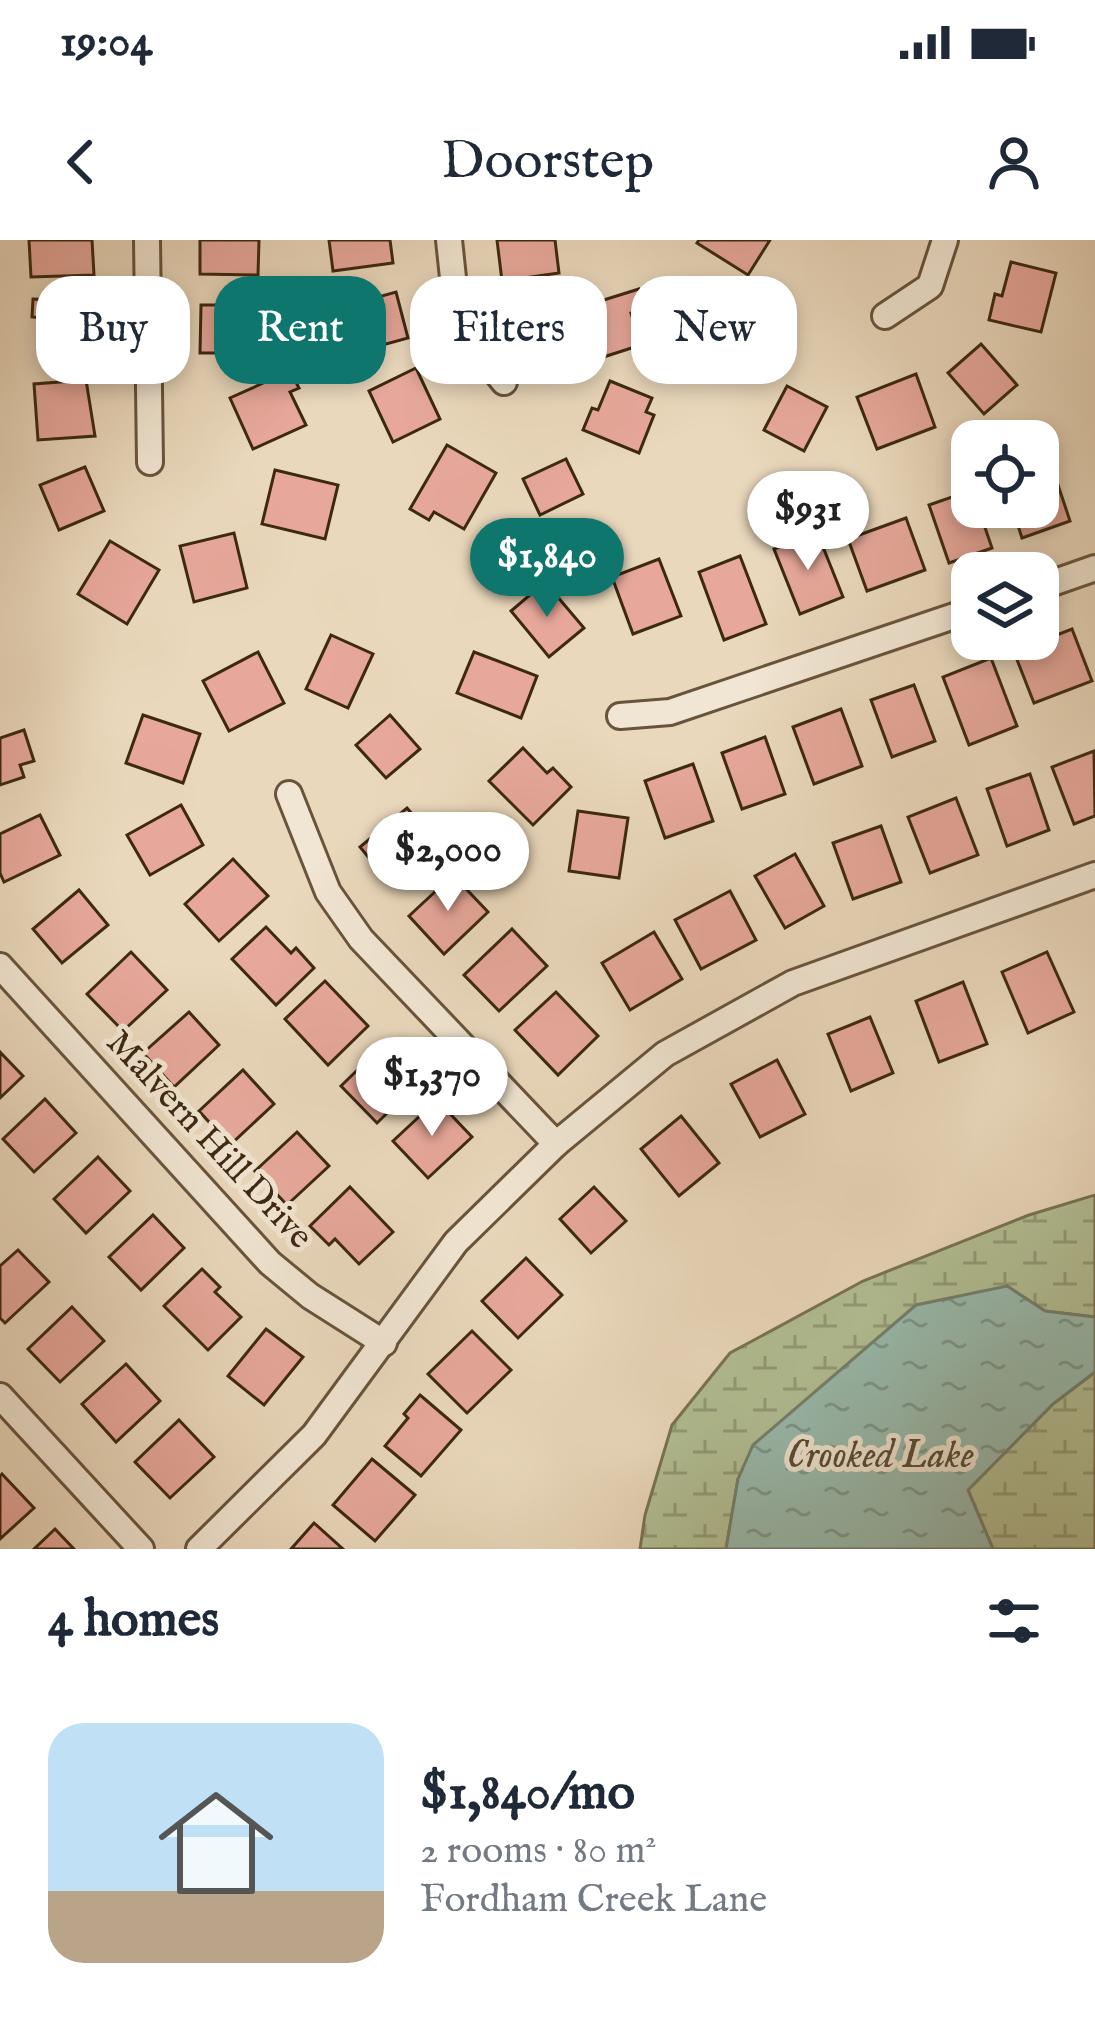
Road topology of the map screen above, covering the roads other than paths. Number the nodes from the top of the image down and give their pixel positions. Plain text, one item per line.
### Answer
1 (147, 240) edge
2 (449, 240) edge
3 (945, 240) edge
4 (453, 276) edge
5 (884, 316) dead end
6 (150, 462) dead end
7 (1095, 568) edge
8 (1059, 581) edge
9 (951, 617) edge
10 (620, 716) dead end
11 (289, 794) dead end
12 (1095, 875) edge
13 (0, 966) edge
14 (556, 1144) junction
15 (384, 1343) junction
16 (0, 1396) edge
17 (141, 1549) edge
18 (199, 1549) edge

1 - 6 street
2 - 4 street
3 - 5 street
7 - 8 street
9 - 10 street
11 - 14 street
12 - 14 street
13 - 15 street, Malvern Hill Drive
14 - 15 street
15 - 18 street
16 - 17 street

